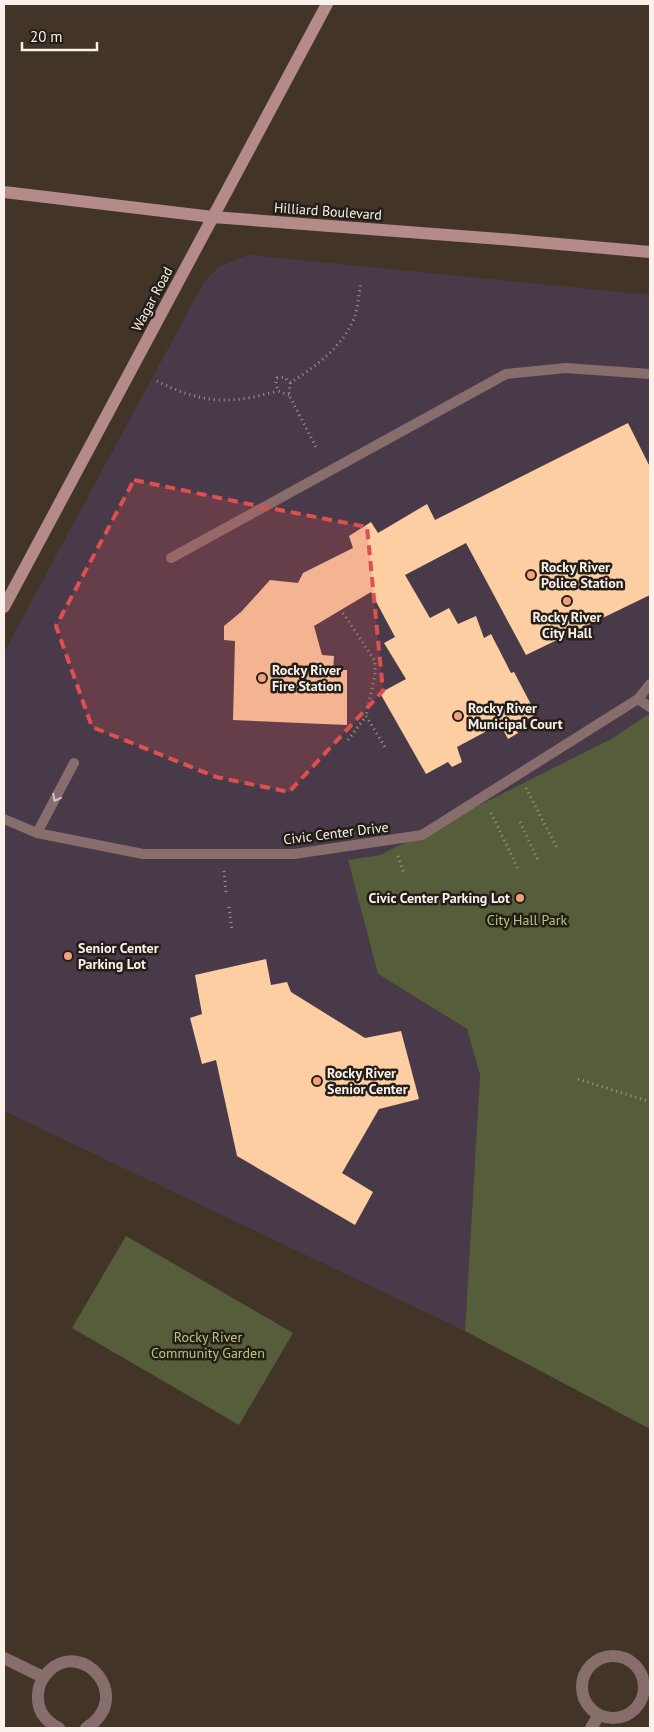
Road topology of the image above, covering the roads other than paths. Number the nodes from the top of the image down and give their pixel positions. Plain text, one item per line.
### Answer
1 (327, 4) edge
2 (4, 192) edge
3 (213, 217) junction
4 (650, 252) edge
5 (649, 377) edge
6 (170, 558) dead end
7 (4, 607) edge
8 (650, 684) edge
9 (638, 699) junction
10 (650, 707) edge
11 (74, 763) dead end
12 (4, 819) edge
13 (37, 833) junction
14 (4, 1658) edge
15 (43, 1677) junction
16 (599, 1715) junction
17 (59, 1728) edge
18 (86, 1728) edge
19 (591, 1728) edge

1 - 3 main road, Wagar Road
2 - 3 main road, Hilliard Boulevard
3 - 4 main road, Hilliard Boulevard
3 - 7 main road, Wagar Road
5 - 6 lane
8 - 9 lane, Civic Center Drive
9 - 10 lane
9 - 13 lane, Civic Center Drive
11 -> 13 lane
12 - 13 lane, Civic Center Drive
14 - 15 street
15 - 17 street
15 - 18 street
16 - 16 street
16 - 19 street

